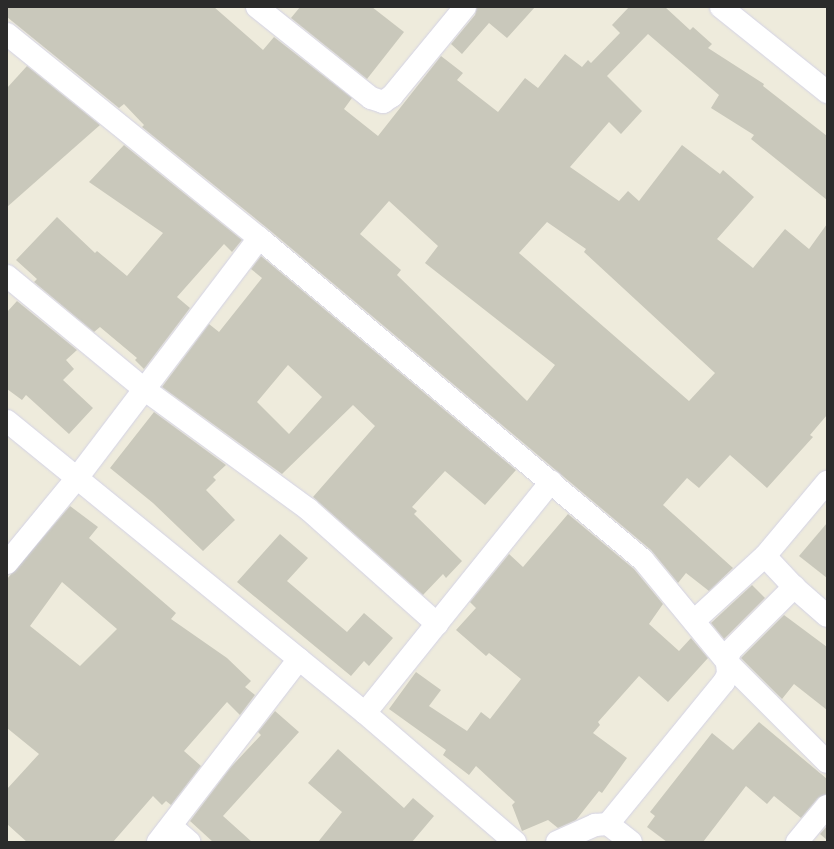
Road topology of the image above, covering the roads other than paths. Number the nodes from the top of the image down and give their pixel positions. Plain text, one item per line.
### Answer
1 (257, 7) edge
2 (466, 7) edge
3 (721, 7) edge
4 (7, 34) edge
5 (827, 92) edge
6 (259, 238) junction
7 (7, 276) edge
8 (144, 389) junction
9 (7, 421) edge
10 (77, 478) junction
11 (551, 482) junction
12 (827, 482) edge
13 (765, 556) junction
14 (7, 563) edge
15 (794, 587) junction
16 (827, 616) edge
17 (694, 621) junction
18 (437, 624) junction
19 (299, 659) junction
20 (726, 662) junction
21 (365, 713) junction
22 (827, 762) edge
23 (827, 806) edge
24 (608, 824) junction
25 (165, 834) edge
26 (189, 842) edge
27 (515, 842) edge
28 (557, 842) edge
29 (631, 842) edge
30 (797, 842) edge

1 - 2 street
3 - 5 street
4 - 6 street
6 - 8 street
6 - 11 street
7 - 8 street
8 - 10 street
8 - 18 street
9 - 10 street
10 - 14 street
10 - 19 street
11 - 17 street
11 - 18 street
12 - 13 street
13 - 15 street
13 - 17 street
15 - 16 street
15 - 20 street
17 - 20 street
18 - 21 street
19 - 21 street
19 - 25 street
20 - 22 street
20 - 24 street
21 - 27 street
23 - 30 street
24 - 28 street
24 - 29 street
25 - 26 street

